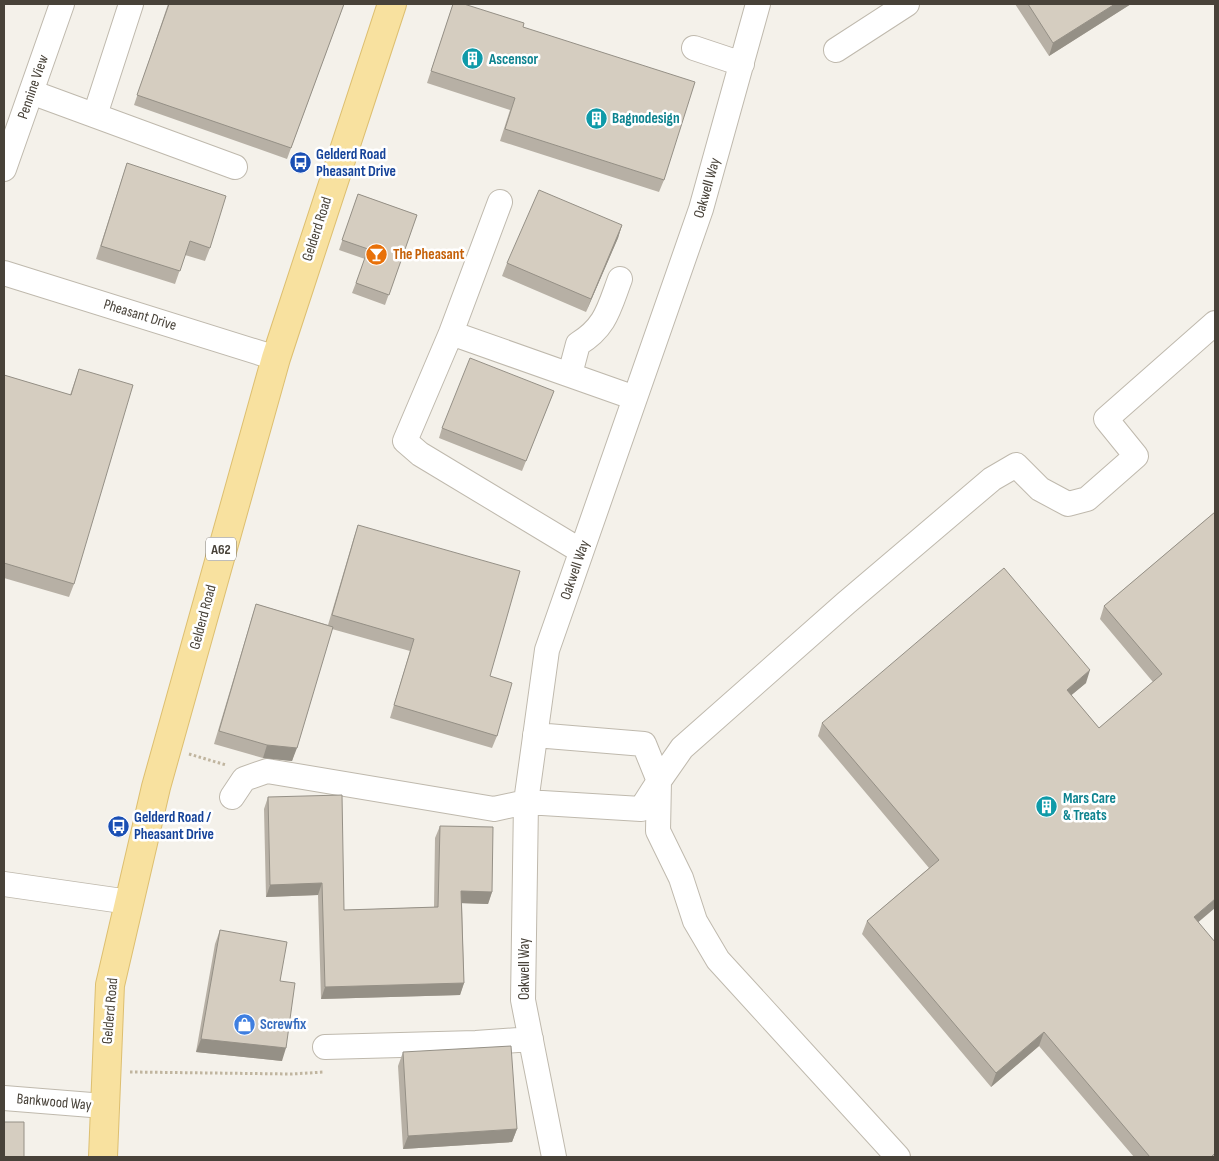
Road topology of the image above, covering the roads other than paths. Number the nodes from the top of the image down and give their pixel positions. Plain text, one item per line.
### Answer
1 (62, 4) edge
2 (131, 4) edge
3 (392, 4) edge
4 (758, 4) edge
5 (908, 4) edge
6 (694, 48) dead end
7 (836, 50) dead end
8 (742, 64) junction
9 (31, 92) junction
10 (95, 115) junction
11 (235, 167) dead end
12 (4, 169) edge
13 (500, 202) dead end
14 (4, 273) edge
15 (620, 279) dead end
16 (1215, 323) edge
17 (451, 333) junction
18 (276, 358) junction
19 (570, 374) junction
20 (635, 398) junction
21 (582, 551) junction
22 (534, 735) junction
23 (659, 781) junction
24 (232, 797) dead end
25 (526, 802) junction
26 (4, 884) edge
27 (129, 902) junction
28 (530, 1039) junction
29 (325, 1047) dead end
30 (4, 1098) edge
31 (104, 1106) junction
32 (103, 1157) edge
33 (554, 1157) edge
34 (898, 1157) edge

1 - 9 street, Pennine View
2 - 10 street
3 - 18 main road, Gelderd Road / A62
4 - 8 street, Oakwell Way
5 - 7 street
6 - 8 street
8 - 20 street, Oakwell Way
9 - 10 street
9 - 12 street, Pennine View
10 - 11 street
13 - 17 street
14 - 18 street, Pheasant Drive
15 - 19 street
16 - 23 street
17 - 19 street
17 - 21 street
18 - 27 main road, Gelderd Road / A62
19 - 20 street
20 - 21 street, Oakwell Way
21 - 22 street, Oakwell Way
22 - 23 street
22 - 25 street, Oakwell Way
23 - 25 street
23 - 34 street
24 - 25 street
25 - 28 street, Oakwell Way
26 - 27 street
27 - 31 main road, Gelderd Road / A62
28 - 29 street
28 - 33 street, Oakwell Way
30 - 31 street, Bankwood Way
31 - 32 main road, Gelderd Road / A62

